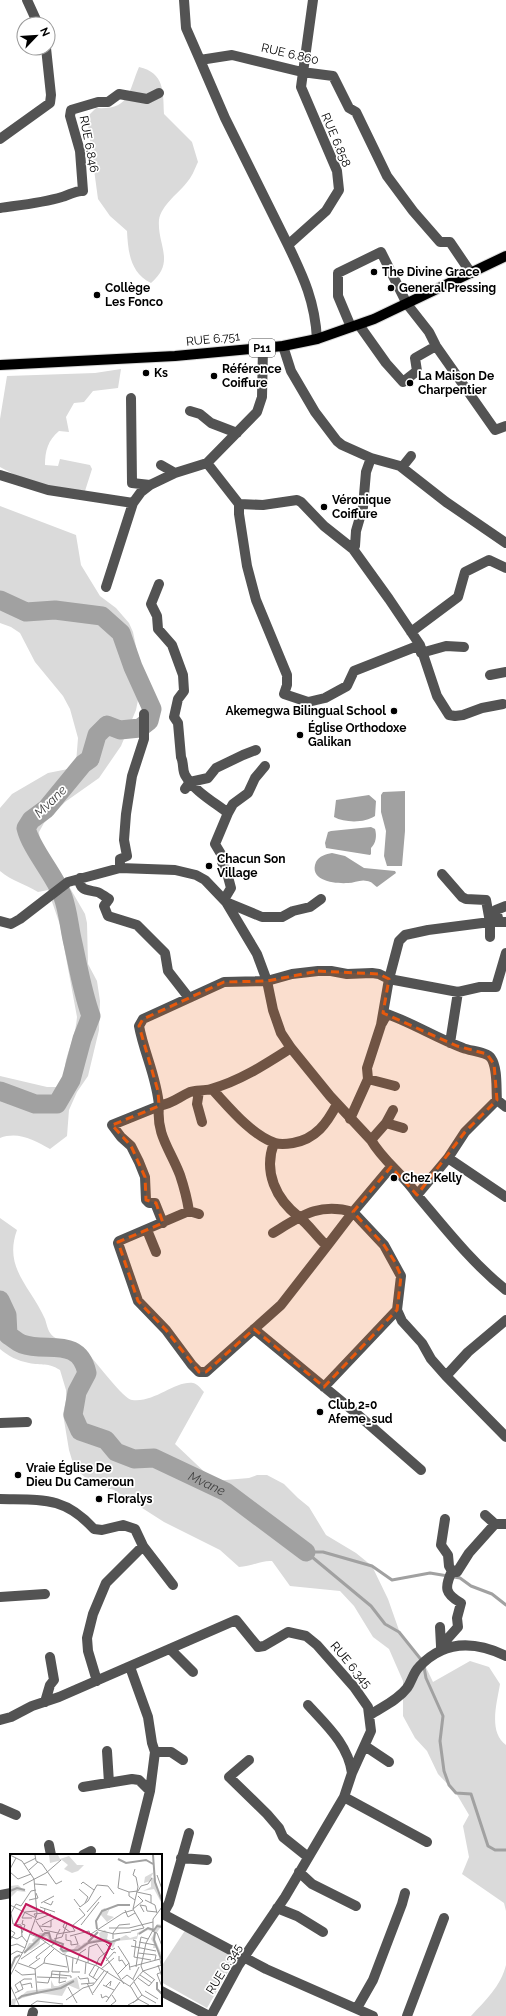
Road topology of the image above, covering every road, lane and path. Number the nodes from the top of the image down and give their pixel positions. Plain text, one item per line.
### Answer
1 (27, 0) edge
2 (312, 0) edge
3 (185, 4) edge
4 (34, 16) edge
5 (47, 56) edge
6 (200, 60) junction
7 (302, 72) junction
8 (159, 93) dead end
9 (0, 139) edge
10 (0, 208) edge
11 (288, 245) junction
12 (506, 256) edge
13 (471, 273) junction
14 (408, 304) junction
15 (355, 326) junction
16 (317, 339) junction
17 (284, 346) junction
18 (436, 346) junction
19 (263, 348) junction
20 (0, 365) edge
21 (130, 398) dead end
22 (190, 411) dead end
23 (506, 426) edge
24 (237, 433) junction
25 (411, 456) dead end
26 (371, 458) junction
27 (207, 463) junction
28 (161, 465) dead end
29 (400, 466) junction
30 (175, 473) junction
31 (0, 475) edge
32 (150, 485) junction
33 (133, 504) junction
34 (239, 504) junction
35 (506, 543) edge
36 (353, 549) junction
37 (506, 568) edge
38 (159, 584) dead end
39 (106, 587) dead end
40 (412, 632) junction
41 (464, 647) dead end
42 (421, 649) junction
43 (506, 672) edge
44 (490, 675) dead end
45 (503, 704) dead end
46 (144, 714) dead end
47 (256, 750) dead end
48 (265, 766) dead end
49 (188, 785) junction
50 (228, 813) junction
51 (120, 868) junction
52 (442, 874) dead end
53 (80, 878) junction
54 (321, 899) dead end
55 (226, 902) junction
56 (506, 906) edge
57 (0, 921) edge
58 (498, 922) edge
59 (490, 938) dead end
60 (506, 953) edge
61 (389, 979) junction
62 (267, 981) junction
63 (458, 992) junction
64 (189, 998) junction
65 (381, 1025) junction
66 (450, 1043) junction
67 (291, 1048) junction
68 (368, 1079) junction
69 (395, 1086) dead end
70 (212, 1089) junction
71 (199, 1091) junction
72 (182, 1097) junction
73 (497, 1100) junction
74 (196, 1104) junction
75 (337, 1104) junction
76 (159, 1106) junction
77 (506, 1107) edge
78 (393, 1110) dead end
79 (350, 1119) junction
80 (202, 1122) dead end
81 (386, 1123) junction
82 (403, 1128) dead end
83 (371, 1140) junction
84 (274, 1143) junction
85 (448, 1158) junction
86 (391, 1167) junction
87 (417, 1195) junction
88 (506, 1197) edge
89 (189, 1211) junction
90 (353, 1212) junction
91 (199, 1214) dead end
92 (299, 1217) junction
93 (163, 1223) junction
94 (147, 1230) junction
95 (273, 1233) dead end
96 (327, 1246) junction
97 (156, 1252) dead end
98 (506, 1290) edge
99 (397, 1310) junction
100 (506, 1320) edge
101 (254, 1329) junction
102 (446, 1376) junction
103 (324, 1386) junction
104 (26, 1422) dead end
105 (0, 1423) edge
106 (506, 1437) edge
107 (421, 1470) dead end
108 (0, 1499) edge
109 (485, 1515) dead end
110 (445, 1519) dead end
111 (495, 1524) junction
112 (506, 1524) edge
113 (144, 1546) junction
114 (452, 1571) junction
115 (172, 1585) dead end
116 (45, 1594) dead end
117 (0, 1597) edge
118 (440, 1627) dead end
119 (441, 1648) junction
120 (170, 1649) junction
121 (506, 1656) edge
122 (50, 1657) dead end
123 (130, 1666) junction
124 (193, 1672) dead end
125 (97, 1681) junction
126 (45, 1702) junction
127 (308, 1704) dead end
128 (370, 1715) junction
129 (0, 1720) edge
130 (365, 1746) junction
131 (107, 1751) dead end
132 (155, 1752) junction
133 (183, 1760) dead end
134 (249, 1760) dead end
135 (390, 1762) dead end
136 (352, 1773) junction
137 (109, 1783) junction
138 (83, 1786) dead end
139 (150, 1791) junction
140 (344, 1797) junction
141 (0, 1808) edge
142 (16, 1815) dead end
143 (188, 1833) dead end
144 (427, 1842) dead end
145 (134, 1854) edge
146 (308, 1857) junction
147 (181, 1858) junction
148 (207, 1860) dead end
149 (299, 1872) junction
150 (10, 1893) edge
151 (405, 1893) dead end
152 (0, 1895) edge
153 (356, 1906) dead end
154 (277, 1908) junction
155 (162, 1914) edge
156 (444, 1918) dead end
157 (323, 1932) dead end
158 (245, 1956) junction
159 (162, 1992) edge
160 (357, 2008) junction
161 (210, 2016) edge
162 (374, 2016) edge
163 (407, 2016) edge

1 - 4 street
2 - 7 street, RUE 6.858
3 - 6 street
5 - 9 street
6 - 7 street, RUE 6.860
6 - 11 street
7 - 11 street, RUE 6.858
7 - 13 street, RUE 6.860
8 - 10 street, RUE 6.846
11 - 16 street
12 - 13 main road, RUE 6.751 / P11
13 - 14 main road, RUE 6.751 / P11
14 - 15 main road, RUE 6.751 / P11
14 - 15 street
14 - 18 street
15 - 16 main road, RUE 6.751 / P11
15 - 18 street
16 - 17 main road, RUE 6.751 / P11
17 - 19 main road, RUE 6.751 / P11
17 - 26 street
18 - 23 street
19 - 20 main road, RUE 6.751 / P11
19 - 24 street
21 - 32 street
22 - 24 street
24 - 27 street
25 - 29 street
26 - 29 street
26 - 36 street
27 - 30 street
27 - 34 street
28 - 30 street
29 - 35 street
30 - 32 street
31 - 33 street
32 - 33 street
33 - 39 street
34 - 36 street
34 - 42 street
36 - 40 street
37 - 40 street
38 - 49 street
40 - 42 street
41 - 42 street
42 - 45 street
43 - 44 street
46 - 51 street
47 - 49 street
48 - 50 street
49 - 50 street
50 - 55 street
51 - 53 street
51 - 55 street
52 - 58 street
53 - 57 street
53 - 64 street
54 - 55 street
55 - 62 street
56 - 58 street
58 - 59 street
58 - 61 street
60 - 63 street
61 - 62 street
61 - 63 street
61 - 65 street
62 - 64 street
62 - 67 street
63 - 66 street
64 - 76 street
65 - 66 street
65 - 68 street
66 - 73 street
67 - 70 street
67 - 75 street
68 - 69 street
68 - 79 street
70 - 71 street
70 - 84 street
71 - 72 street
71 - 74 street
72 - 74 street
72 - 76 street
73 - 77 street
73 - 85 street
74 - 80 street
75 - 79 street
75 - 84 street
76 - 89 street
76 - 93 street
78 - 81 street
79 - 83 street
81 - 82 street
81 - 83 street
83 - 86 street
84 - 92 street
85 - 87 street
85 - 88 street
86 - 87 street
86 - 90 street
87 - 98 street
89 - 91 street
89 - 93 street
90 - 92 street
90 - 96 street
90 - 99 street
92 - 95 street
92 - 96 street
93 - 94 street
94 - 97 street
94 - 101 street
96 - 101 street
99 - 102 street
99 - 103 street
100 - 102 street
101 - 103 street
102 - 106 street
103 - 107 street
104 - 105 street
108 - 113 street
109 - 111 street
110 - 114 street
111 - 112 street
111 - 114 street
113 - 115 street
113 - 125 street
114 - 119 street
116 - 117 street
118 - 119 street
119 - 121 street
119 - 128 street
120 - 123 street, RUE 6.345
120 - 124 street
120 - 128 street, RUE 6.345
122 - 126 street
123 - 125 street, RUE 6.345
123 - 132 street
125 - 126 street, RUE 6.345
126 - 129 street, RUE 6.345
127 - 136 street
128 - 130 street, RUE 6.345
130 - 135 street
130 - 136 street, RUE 6.345
131 - 137 street
132 - 133 street
132 - 139 street
134 - 146 street
136 - 140 street, RUE 6.345
137 - 138 street
137 - 139 street
139 - 145 street
140 - 144 street
140 - 146 street, RUE 6.345
141 - 142 street
143 - 147 street
146 - 149 street, RUE 6.345
147 - 148 street
147 - 155 street
149 - 153 street
149 - 154 street, RUE 6.345
150 - 152 street
151 - 160 street
154 - 157 street
154 - 158 street, RUE 6.345
155 - 158 street
156 - 163 street
158 - 160 street
158 - 161 street, RUE 6.345
159 - 161 street
160 - 162 street

